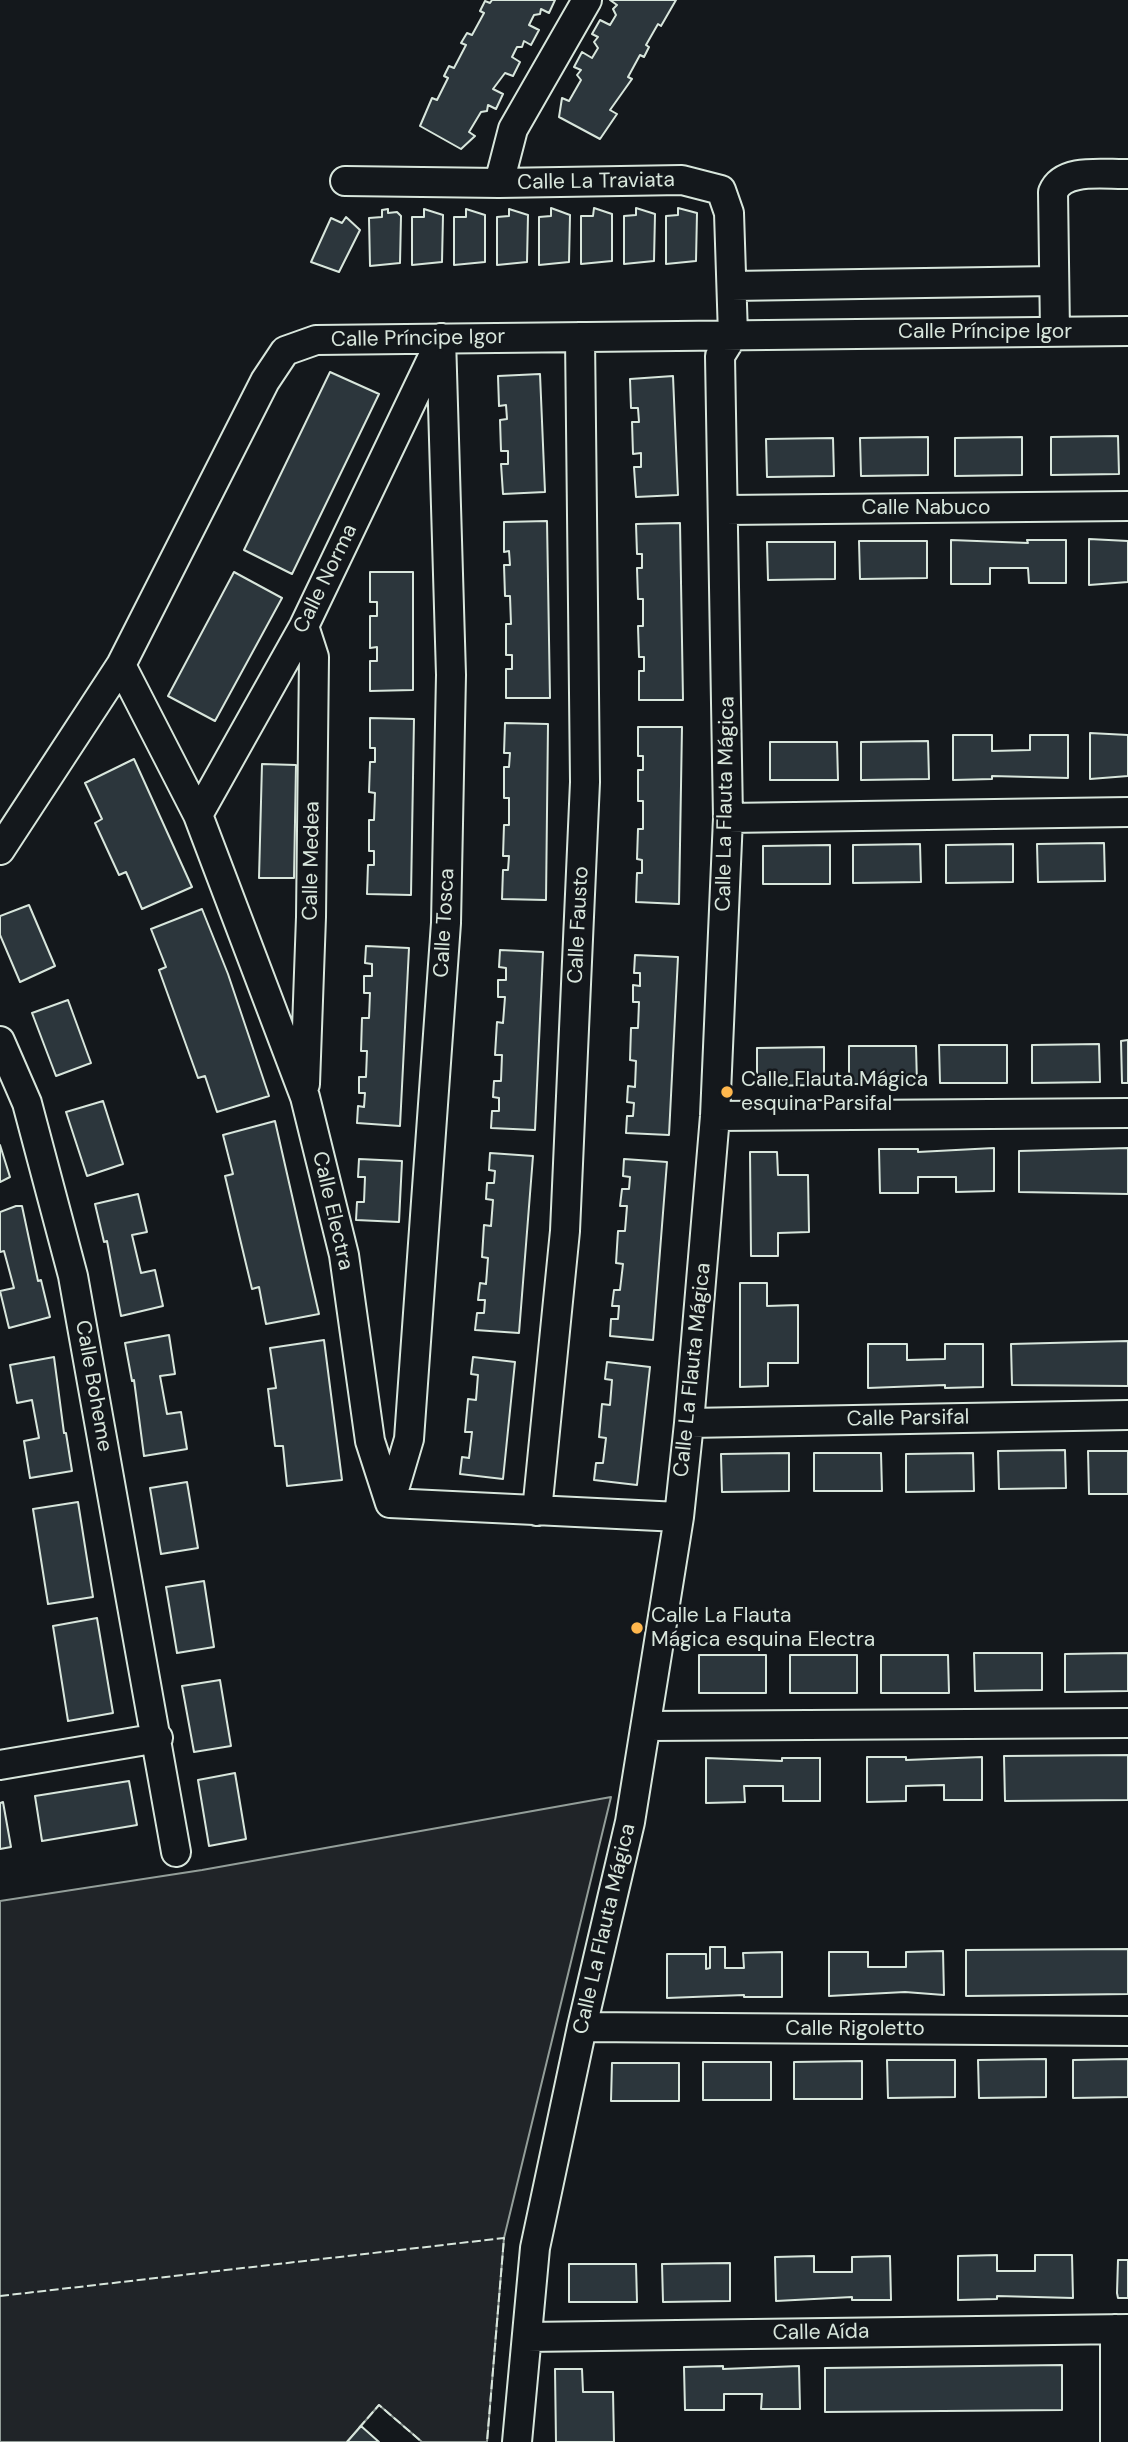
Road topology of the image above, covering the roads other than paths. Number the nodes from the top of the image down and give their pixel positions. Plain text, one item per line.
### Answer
1 (587, 0) edge
2 (1128, 174) edge
3 (345, 181) dead end
4 (499, 183) junction
5 (1054, 281) junction
6 (732, 286) junction
7 (1128, 331) edge
8 (1055, 332) junction
9 (733, 335) junction
10 (580, 337) junction
11 (441, 338) junction
12 (1128, 506) edge
13 (725, 510) junction
14 (304, 626) junction
15 (121, 665) junction
16 (1128, 812) edge
17 (198, 815) junction
18 (728, 818) junction
19 (0, 850) edge
20 (0, 1041) edge
21 (305, 1097) junction
22 (1128, 1113) edge
23 (715, 1116) junction
24 (1128, 1415) edge
25 (689, 1423) junction
26 (390, 1503) junction
27 (537, 1511) junction
28 (679, 1517) junction
29 (1128, 1723) edge
30 (648, 1726) junction
31 (158, 1738) junction
32 (0, 1765) edge
33 (176, 1852) dead end
34 (582, 2027) junction
35 (1128, 2031) edge
36 (1122, 2329) edge
37 (527, 2337) junction
38 (517, 2442) edge
39 (1115, 2442) edge

1 - 4 street, Calle La Traviata
2 - 5 street
3 - 4 street, Calle La Traviata
4 - 6 street, Calle La Traviata
5 - 6 street
5 - 8 street
6 - 9 street, Calle La Flauta Mágica
7 - 8 street, Calle Príncipe Igor
8 - 9 street, Calle Príncipe Igor
9 - 10 street, Calle Príncipe Igor
9 - 13 street, Calle La Flauta Mágica
10 - 11 street, Calle Príncipe Igor
10 - 27 street, Calle Fausto
11 - 14 street, Calle Norma
11 - 15 street, Calle Príncipe Igor
11 - 26 street, Calle Tosca
12 - 13 street, Calle Nabuco
13 - 18 street, Calle La Flauta Mágica
14 - 17 street, Calle Norma
14 - 21 street, Calle Medea
15 - 17 street, Calle Electra
15 - 19 street, Calle Príncipe Igor
16 - 18 street
17 - 21 street, Calle Electra
18 - 23 street, Calle La Flauta Mágica
20 - 31 street, Calle Boheme
21 - 26 street, Calle Electra
22 - 23 street
23 - 25 street, Calle La Flauta Mágica
24 - 25 street, Calle Parsifal
25 - 28 street, Calle La Flauta Mágica
26 - 27 street
27 - 28 street
28 - 30 street, Calle La Flauta Mágica
29 - 30 street
30 - 34 street, Calle La Flauta Mágica
31 - 32 street
31 - 33 street, Calle Boheme
34 - 35 street, Calle Rigoletto
34 - 37 street, Calle La Flauta Mágica
36 - 37 street, Calle Aída
36 - 39 street, Calle Aída
37 - 38 street, Calle La Flauta Mágica

